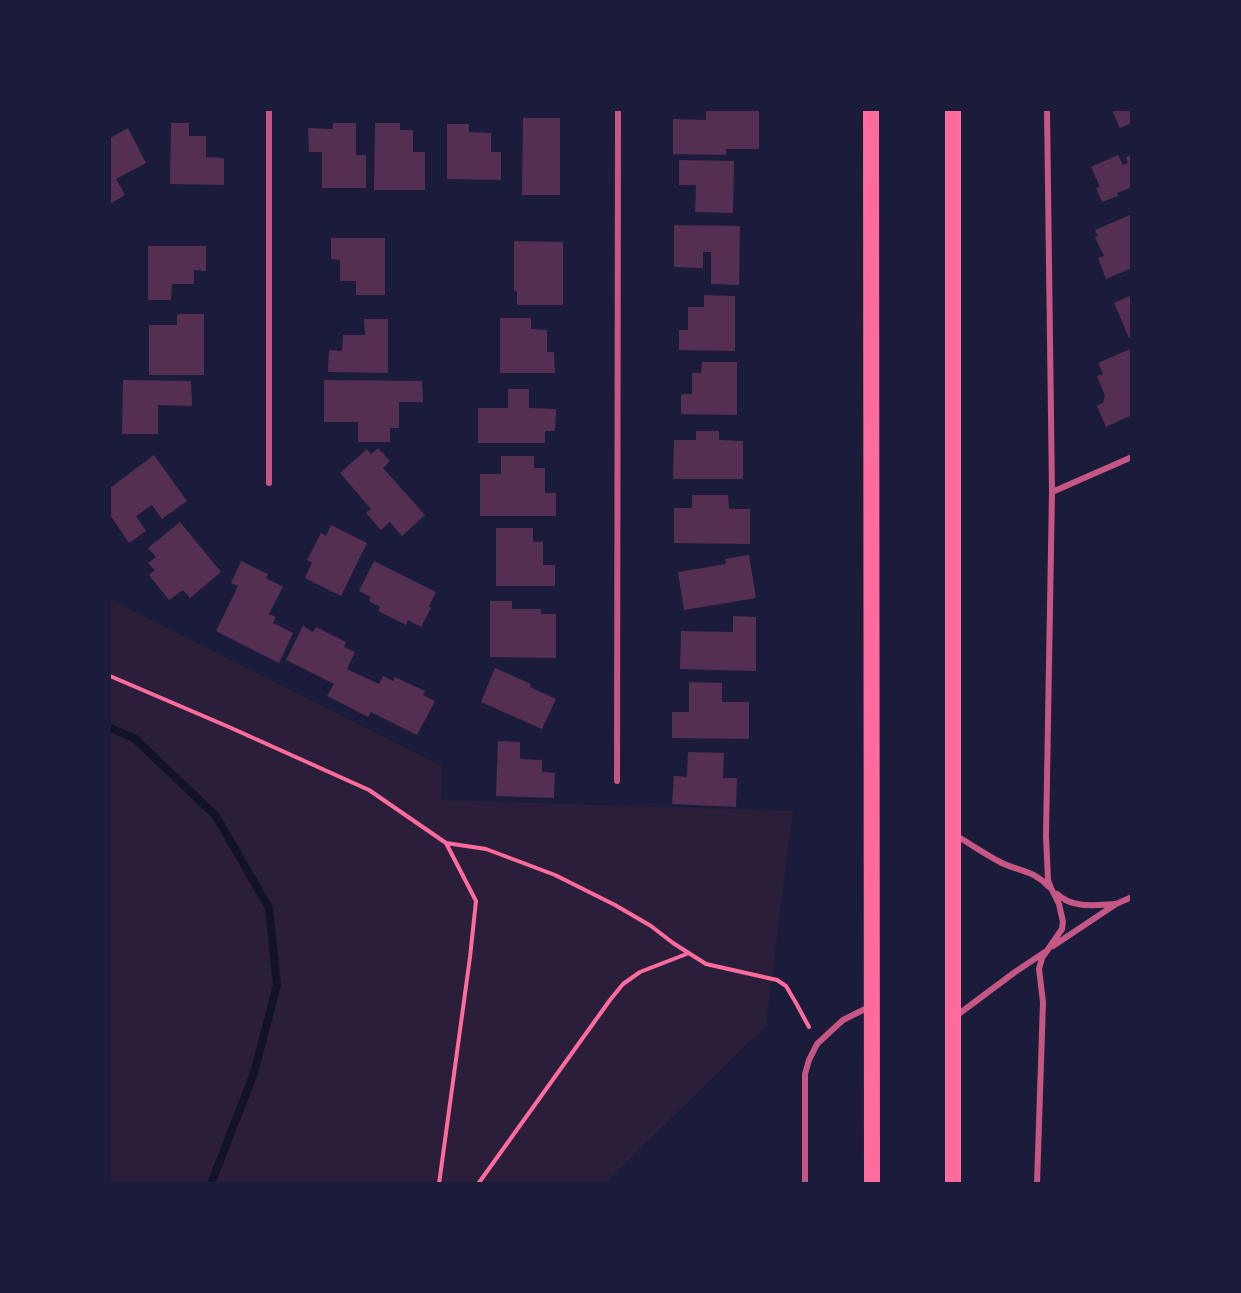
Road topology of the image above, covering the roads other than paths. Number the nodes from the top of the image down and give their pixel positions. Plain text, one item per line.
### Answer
1 (269, 110) edge
2 (618, 110) edge
3 (871, 110) edge
4 (953, 110) edge
5 (1047, 110) edge
6 (1131, 457) edge
7 (269, 483) dead end
8 (1052, 492) junction
9 (617, 782) dead end
10 (953, 833) junction
11 (1051, 888) junction
12 (1131, 897) edge
13 (1116, 904) junction
14 (1048, 949) junction
15 (872, 1005) junction
16 (953, 1019) junction
17 (805, 1184) edge
18 (872, 1184) edge
19 (953, 1184) edge
20 (1037, 1184) edge

1 - 7 street
2 - 9 street
3 - 15 highway
4 - 10 highway
5 - 8 street
6 - 8 street
8 - 11 street
10 - 11 street
10 - 16 highway
11 - 13 street
11 - 14 street
12 - 13 street
13 - 14 street
14 - 16 street
14 - 20 street
15 - 17 street
15 - 18 highway
16 - 19 highway

